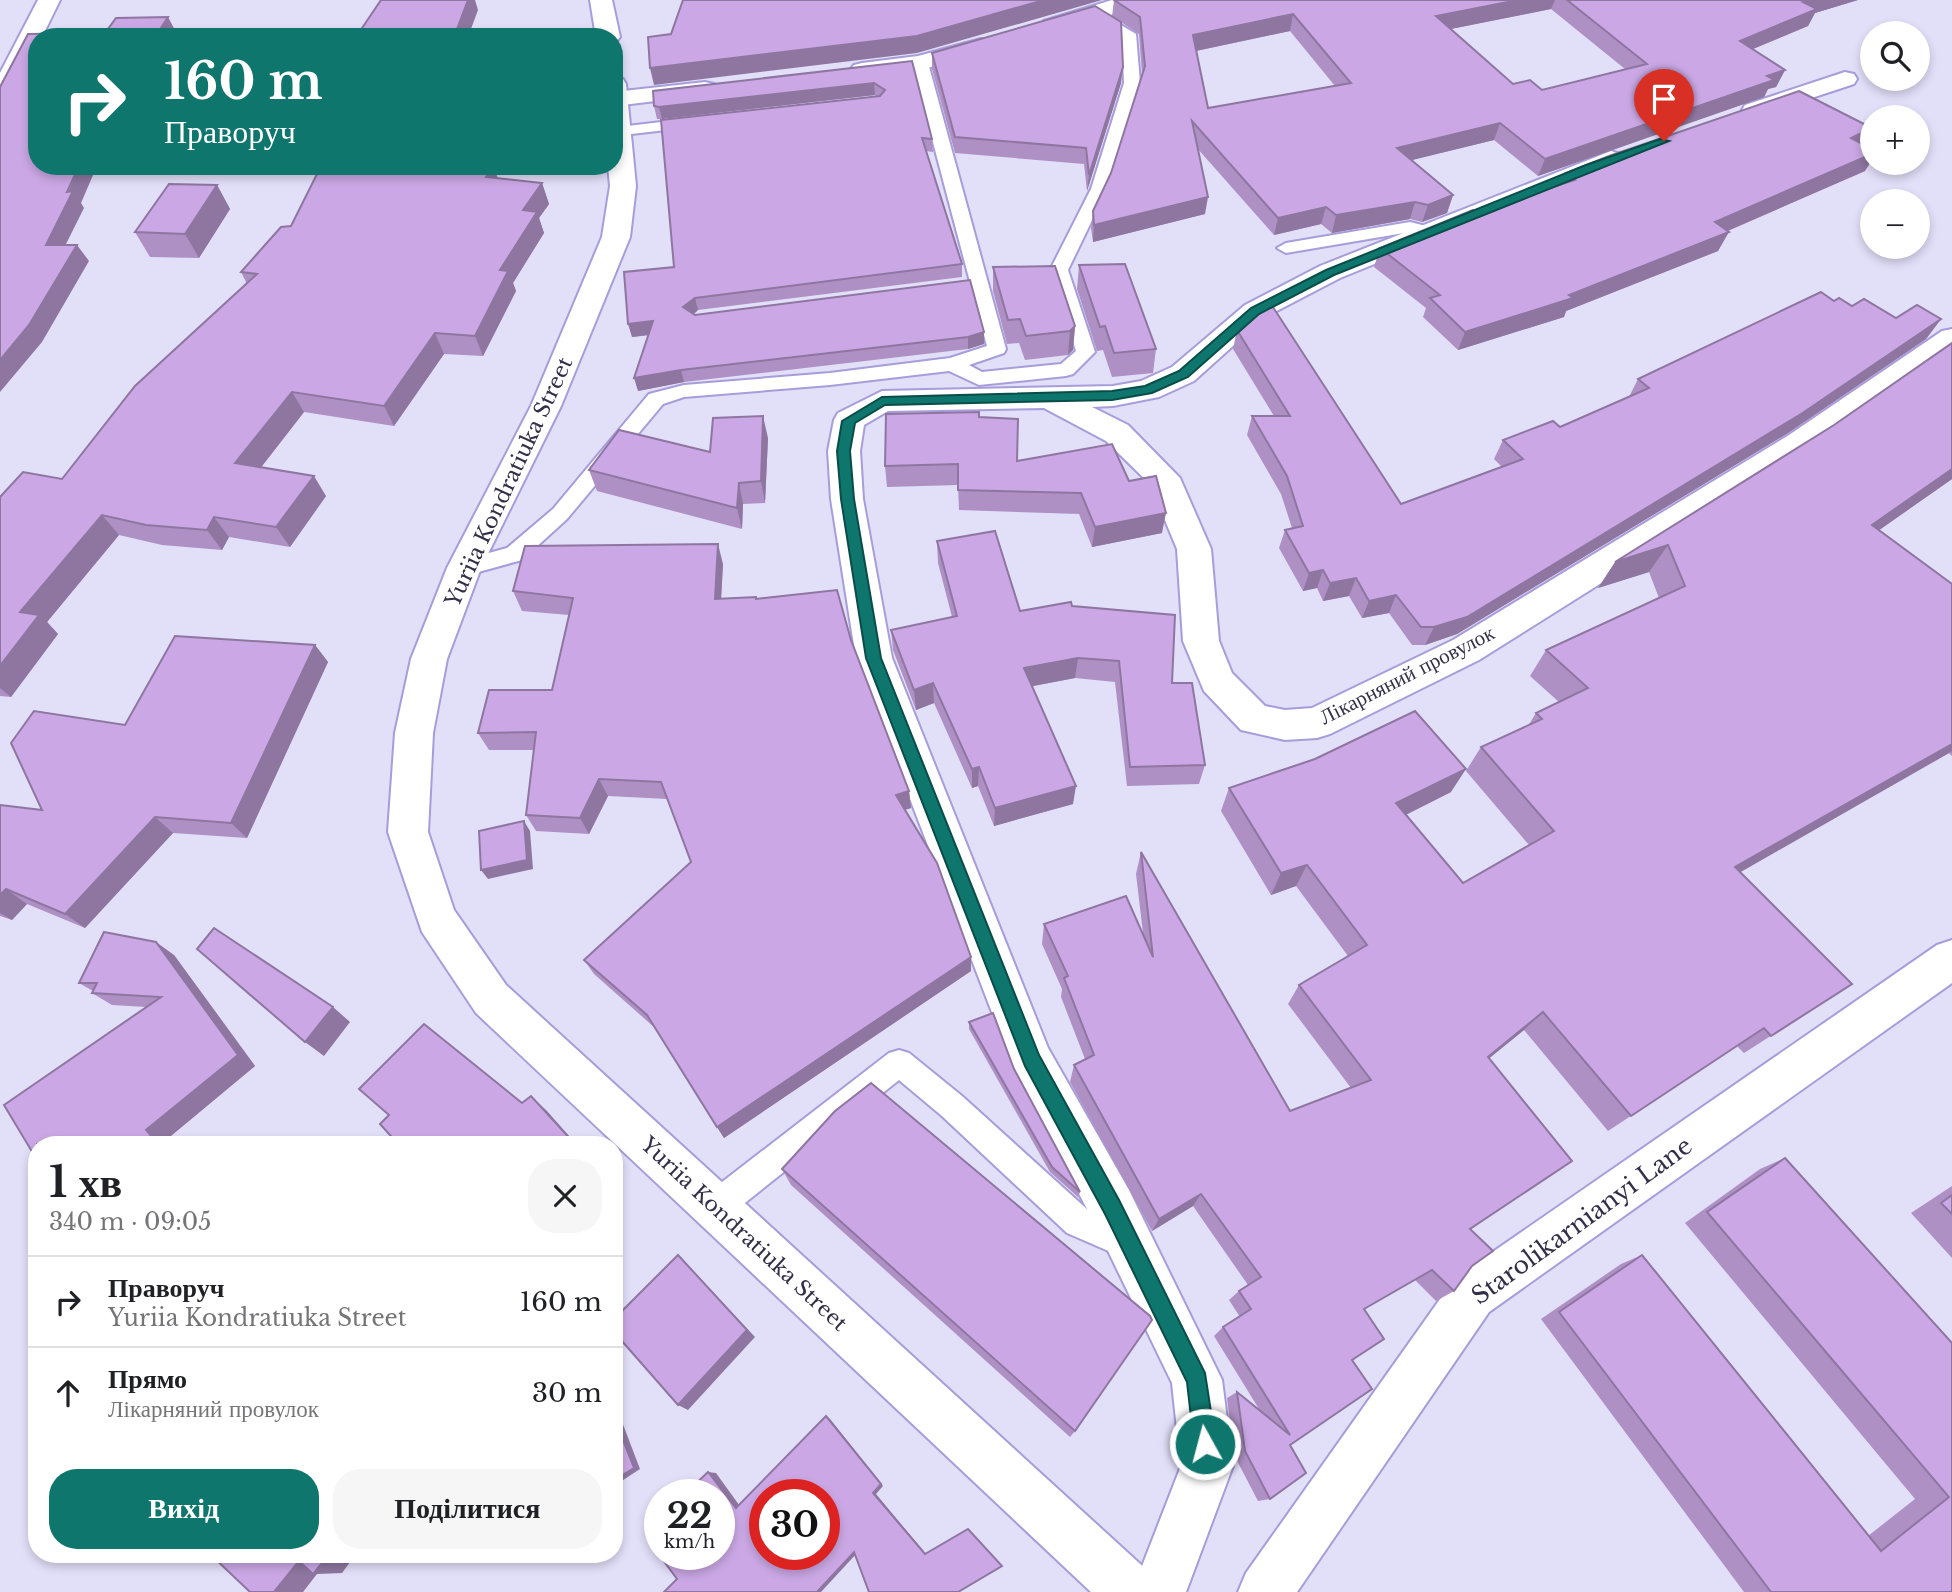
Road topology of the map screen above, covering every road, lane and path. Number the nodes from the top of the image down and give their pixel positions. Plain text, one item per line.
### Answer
1 (49, 0) edge
2 (601, 0) edge
3 (1130, 1) edge
4 (1096, 14) junction
5 (35, 28) edge
6 (606, 28) edge
7 (1033, 31) edge
8 (1008, 38) edge
9 (28, 42) edge
10 (920, 63) junction
11 (838, 73) edge
12 (1845, 79) dead end
13 (727, 86) edge
14 (0, 97) edge
15 (623, 104) edge
16 (623, 106) edge
17 (1726, 120) edge
18 (713, 121) edge
19 (1639, 149) edge
20 (621, 175) edge
21 (1428, 232) junction
22 (1286, 248) dead end
23 (1952, 338) edge
24 (952, 364) junction
25 (1050, 398) junction
26 (464, 568) junction
27 (1952, 959) edge
28 (715, 1207) junction
29 (1131, 1246) junction
30 (1130, 1592) edge
31 (1159, 1592) edge
32 (1265, 1592) edge

1 - 5 street
2 - 6 street
3 - 4 street
4 - 7 street
4 - 24 lane
8 - 10 street
9 - 14 street
10 - 11 street
10 - 24 lane
12 - 17 street
13 - 15 street
16 - 18 lane
19 - 21 street
20 - 26 street, Yuriia Kondratiuka Street
21 - 22 lane
21 - 25 street
23 - 25 street, Лікарняний провулок
24 - 26 lane
25 - 29 street
26 - 28 street, Yuriia Kondratiuka Street
27 - 32 street, Starolikarnianyi Lane
28 - 29 lane
28 - 30 street, Yuriia Kondratiuka Street
29 - 31 street

